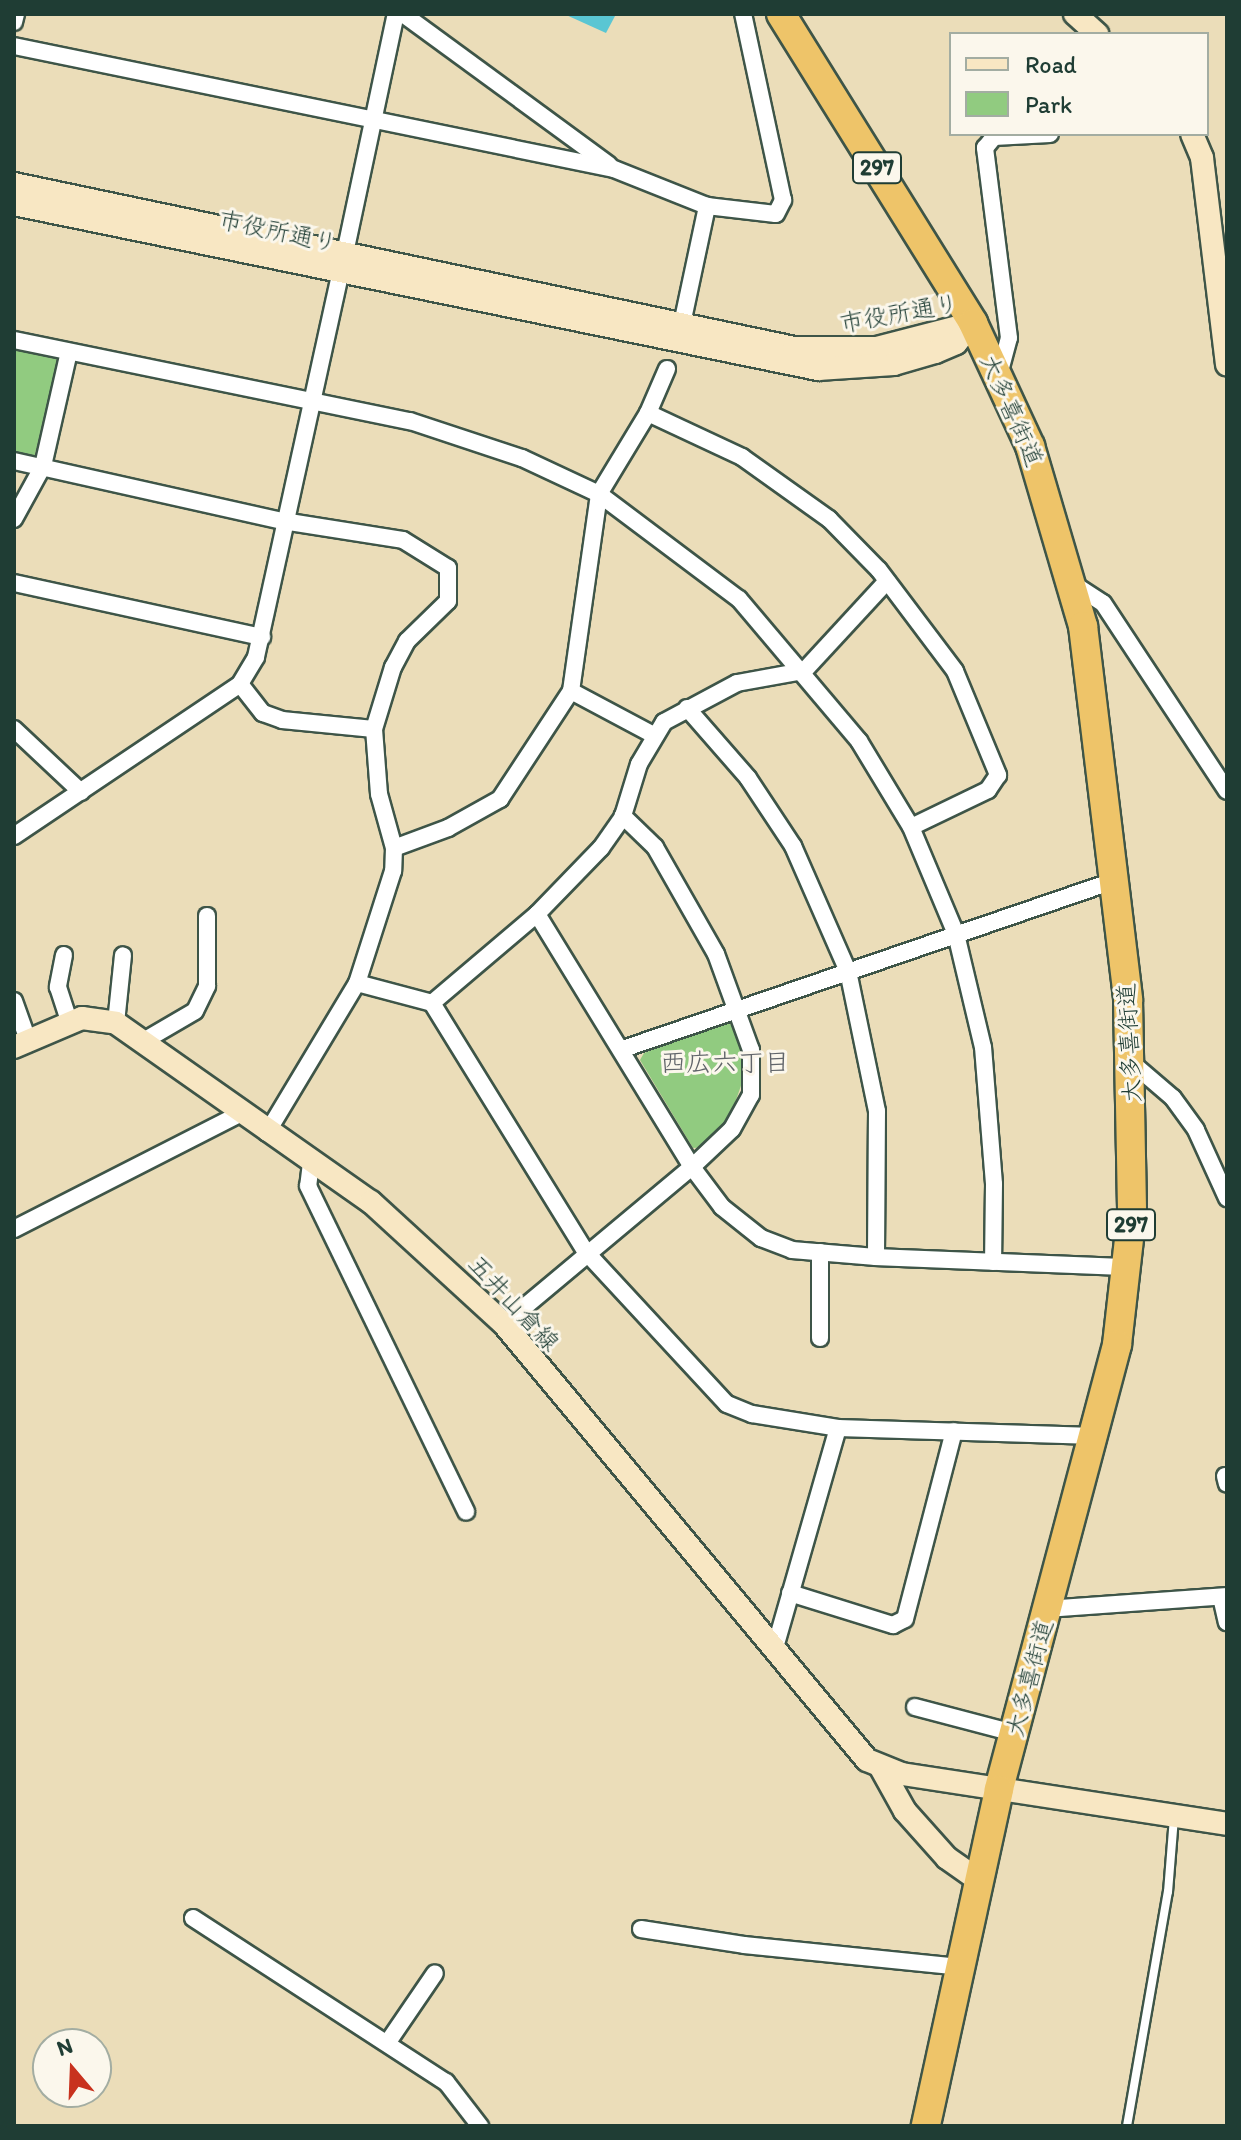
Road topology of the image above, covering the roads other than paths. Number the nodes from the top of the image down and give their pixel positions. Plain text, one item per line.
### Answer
1 (16, 14) edge
2 (396, 14) edge
3 (403, 14) edge
4 (743, 14) edge
5 (781, 14) edge
6 (1075, 14) edge
7 (14, 22) edge
8 (1095, 32) edge
9 (14, 46) edge
10 (372, 120) junction
11 (1013, 136) edge
12 (1193, 136) edge
13 (614, 169) junction
14 (14, 184) edge
15 (14, 204) edge
16 (707, 206) junction
17 (343, 262) junction
18 (973, 323) junction
19 (682, 324) junction
20 (14, 340) edge
21 (69, 352) junction
22 (1227, 364) edge
23 (667, 369) dead end
24 (999, 375) junction
25 (310, 400) junction
26 (648, 413) junction
27 (14, 461) edge
28 (43, 466) junction
29 (599, 494) junction
30 (14, 519) edge
31 (283, 521) junction
32 (887, 581) junction
33 (14, 583) edge
34 (1075, 585) junction
35 (262, 637) junction
36 (804, 671) junction
37 (240, 684) junction
38 (571, 691) junction
39 (687, 708) junction
40 (14, 729) edge
41 (374, 729) junction
42 (652, 734) junction
43 (1227, 791) edge
44 (81, 792) junction
45 (623, 816) junction
46 (911, 827) junction
47 (14, 836) edge
48 (394, 848) junction
49 (1116, 880) junction
50 (537, 914) junction
51 (207, 916) dead end
52 (956, 934) junction
53 (64, 955) dead end
54 (123, 955) dead end
55 (848, 971) junction
56 (357, 983) junction
57 (14, 1001) edge
58 (432, 1003) junction
59 (738, 1010) junction
60 (70, 1023) junction
61 (116, 1023) junction
62 (142, 1042) junction
63 (21, 1043) edge
64 (623, 1049) junction
65 (1131, 1062) junction
66 (240, 1114) junction
67 (267, 1133) junction
68 (311, 1163) junction
69 (692, 1167) junction
70 (1227, 1198) edge
71 (14, 1229) edge
72 (586, 1252) junction
73 (820, 1252) junction
74 (876, 1257) junction
75 (993, 1262) junction
76 (1128, 1267) junction
77 (504, 1324) junction
78 (820, 1338) dead end
79 (838, 1428) junction
80 (954, 1431) junction
81 (1095, 1436) junction
82 (466, 1512) dead end
83 (790, 1593) junction
84 (1224, 1596) edge
85 (1047, 1609) junction
86 (1227, 1622) edge
87 (774, 1651) junction
88 (915, 1707) dead end
89 (1014, 1733) junction
90 (881, 1768) junction
91 (999, 1790) junction
92 (1174, 1817) junction
93 (1227, 1824) edge
94 (979, 1880) junction
95 (193, 1918) dead end
96 (641, 1929) dead end
97 (962, 1967) junction
98 (435, 1973) dead end
99 (388, 2042) junction
100 (480, 2126) edge
101 (926, 2126) edge
102 (1127, 2126) edge

1 - 7 street
2 - 10 street
3 - 13 street
4 - 16 street
5 - 18 highway, 大多喜街道 / 297
6 - 8 street
9 - 10 street
10 - 13 street
10 - 17 street
11 - 24 street
12 - 22 street
13 - 16 street
14 - 17 street, 市役所通り
15 - 17 street, 市役所通り
16 - 19 street
17 - 18 street, 市役所通り
17 - 19 street, 市役所通り
17 - 25 street
18 - 19 street, 市役所通り
18 - 24 highway, 大多喜街道 / 297
20 - 21 street
21 - 25 street
21 - 28 street
23 - 26 street
24 - 34 highway, 大多喜街道 / 297
25 - 29 street
25 - 31 street
26 - 29 street
26 - 32 street
27 - 28 street
28 - 30 street
28 - 31 street
29 - 36 street
29 - 38 street
31 - 35 street
31 - 41 street
32 - 36 street
32 - 46 street
33 - 35 street
34 - 43 street
34 - 49 highway, 大多喜街道 / 297
35 - 37 street
36 - 39 street
36 - 46 street
37 - 41 street
37 - 44 street
38 - 42 street
38 - 48 street
39 - 42 street
39 - 55 street
40 - 44 street
41 - 48 street
42 - 45 street
44 - 47 street
45 - 50 street
45 - 59 street
46 - 52 street
48 - 56 street
49 - 52 street
49 - 65 highway, 大多喜街道 / 297
50 - 58 street
50 - 64 street
51 - 62 street
52 - 55 street
52 - 75 street
53 - 60 street
54 - 61 street
55 - 59 street
55 - 74 street
56 - 58 street
56 - 67 street
57 - 63 street
58 - 72 street
59 - 64 street
59 - 69 street
60 - 61 street
60 - 63 street
61 - 62 street, 五井山倉線
62 - 66 street, 五井山倉線
64 - 69 street
65 - 70 street
65 - 76 highway, 大多喜街道 / 297
66 - 67 street, 五井山倉線
66 - 71 street
67 - 68 street, 五井山倉線
68 - 77 street, 五井山倉線
68 - 82 street
69 - 72 street
69 - 73 street
72 - 77 street
72 - 79 street
73 - 74 street
73 - 78 street
74 - 75 street
75 - 76 street
76 - 81 highway, 大多喜街道 / 297
77 - 87 street, 五井山倉線
79 - 80 street
79 - 83 street
80 - 81 street
80 - 83 street
81 - 85 highway, 大多喜街道 / 297
83 - 87 street
84 - 85 street
84 - 86 street
85 - 89 highway, 大多喜街道 / 297
87 - 90 street, 五井山倉線
88 - 89 street
89 - 91 highway, 大多喜街道 / 297
90 - 91 street, 五井山倉線
90 - 94 street, 五井山倉線
91 - 92 street, 五井山倉線
91 - 94 highway, 大多喜街道 / 297
92 - 93 street, 五井山倉線
92 - 102 lane
94 - 97 highway, 大多喜街道 / 297
95 - 99 street
96 - 97 street
97 - 101 highway, 大多喜街道 / 297
98 - 99 street
99 - 100 street

